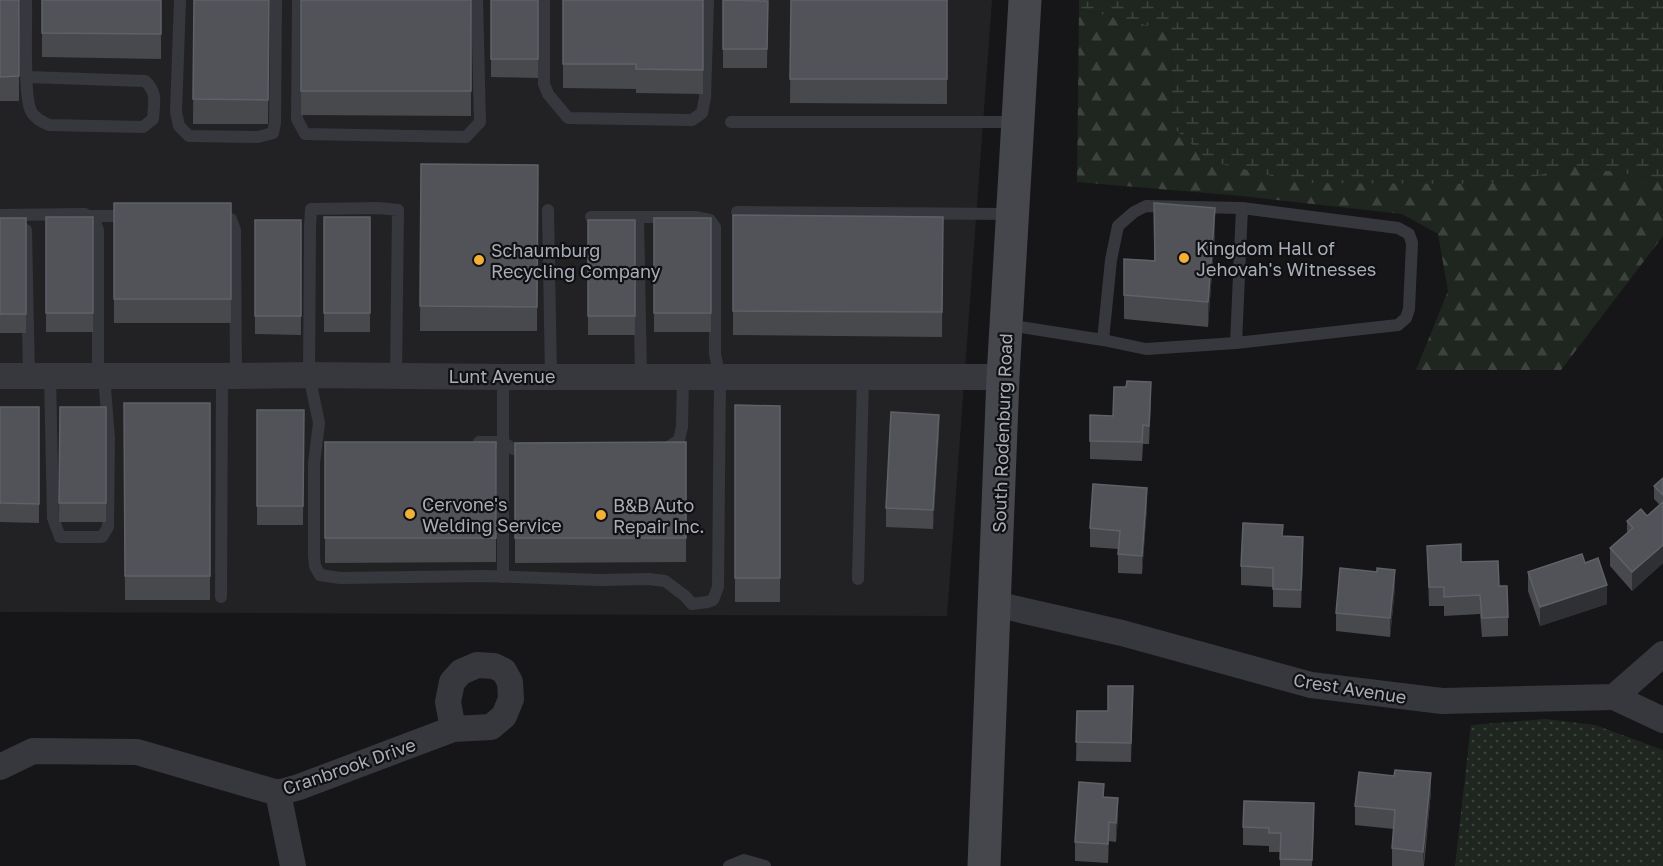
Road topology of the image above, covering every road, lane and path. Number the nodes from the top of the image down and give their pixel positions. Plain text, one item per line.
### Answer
1 (26, 0) edge
2 (180, 0) edge
3 (276, 0) edge
4 (298, 0) edge
5 (544, 0) edge
6 (708, 0) edge
7 (1025, 0) edge
8 (309, 1) edge
9 (474, 3) edge
10 (27, 77) junction
11 (731, 122) dead end
12 (1018, 122) junction
13 (1242, 208) junction
14 (548, 210) dead end
15 (737, 212) dead end
16 (1013, 214) junction
17 (0, 215) edge
18 (25, 215) junction
19 (89, 216) junction
20 (144, 216) edge
21 (200, 216) edge
22 (591, 217) edge
23 (638, 217) junction
24 (1006, 325) junction
25 (1103, 340) junction
26 (1236, 342) junction
27 (309, 375) junction
28 (0, 376) edge
29 (39, 376) junction
30 (101, 376) junction
31 (229, 376) junction
32 (396, 376) junction
33 (640, 376) junction
34 (503, 377) junction
35 (551, 377) junction
36 (683, 377) junction
37 (720, 377) junction
38 (863, 377) junction
39 (1003, 377) junction
40 (503, 442) junction
41 (468, 443) edge
42 (546, 450) edge
43 (645, 451) edge
44 (503, 577) junction
45 (858, 579) dead end
46 (220, 597) dead end
47 (995, 604) junction
48 (1663, 654) edge
49 (1614, 697) junction
50 (1663, 720) edge
51 (453, 729) dead end
52 (0, 767) edge
53 (278, 793) junction
54 (293, 866) edge
55 (729, 866) edge
56 (765, 866) edge
57 (984, 866) edge

1 - 10 lane
2 - 3 lane
4 - 8 lane
4 - 9 lane
5 - 6 lane
7 - 12 street, South Rodenburg Road
10 - 10 lane
11 - 12 lane
12 - 16 street, South Rodenburg Road
13 - 25 lane
13 - 26 lane
13 - 26 lane
14 - 35 lane
15 - 16 lane
16 - 24 street, South Rodenburg Road
17 - 18 lane
18 - 19 lane
18 - 29 lane
19 - 20 lane
19 - 30 lane
21 - 31 lane
22 - 23 lane
23 - 33 lane
23 - 37 lane
24 - 25 lane
24 - 39 street, South Rodenburg Road
25 - 26 lane
27 - 31 street, Lunt Avenue
27 - 32 street, Lunt Avenue
27 - 32 lane
27 - 44 lane
28 - 29 street, Lunt Avenue
29 - 30 street, Lunt Avenue
29 - 30 lane
30 - 31 street, Lunt Avenue
31 - 46 lane
32 - 34 street, Lunt Avenue
33 - 35 street, Lunt Avenue
33 - 36 street, Lunt Avenue
34 - 35 street, Lunt Avenue
34 - 40 lane
36 - 37 street, Lunt Avenue
36 - 43 lane
37 - 38 street, Lunt Avenue
37 - 44 lane
38 - 39 street, Lunt Avenue
38 - 45 lane
39 - 47 street, South Rodenburg Road
40 - 41 lane
40 - 42 lane
40 - 44 lane
47 - 49 street, Crest Avenue
47 - 57 street, South Rodenburg Road
48 - 49 street
49 - 50 street
51 - 53 street, Cranbrook Drive
52 - 53 street, Cranbrook Drive
53 - 54 street
55 - 56 lane

